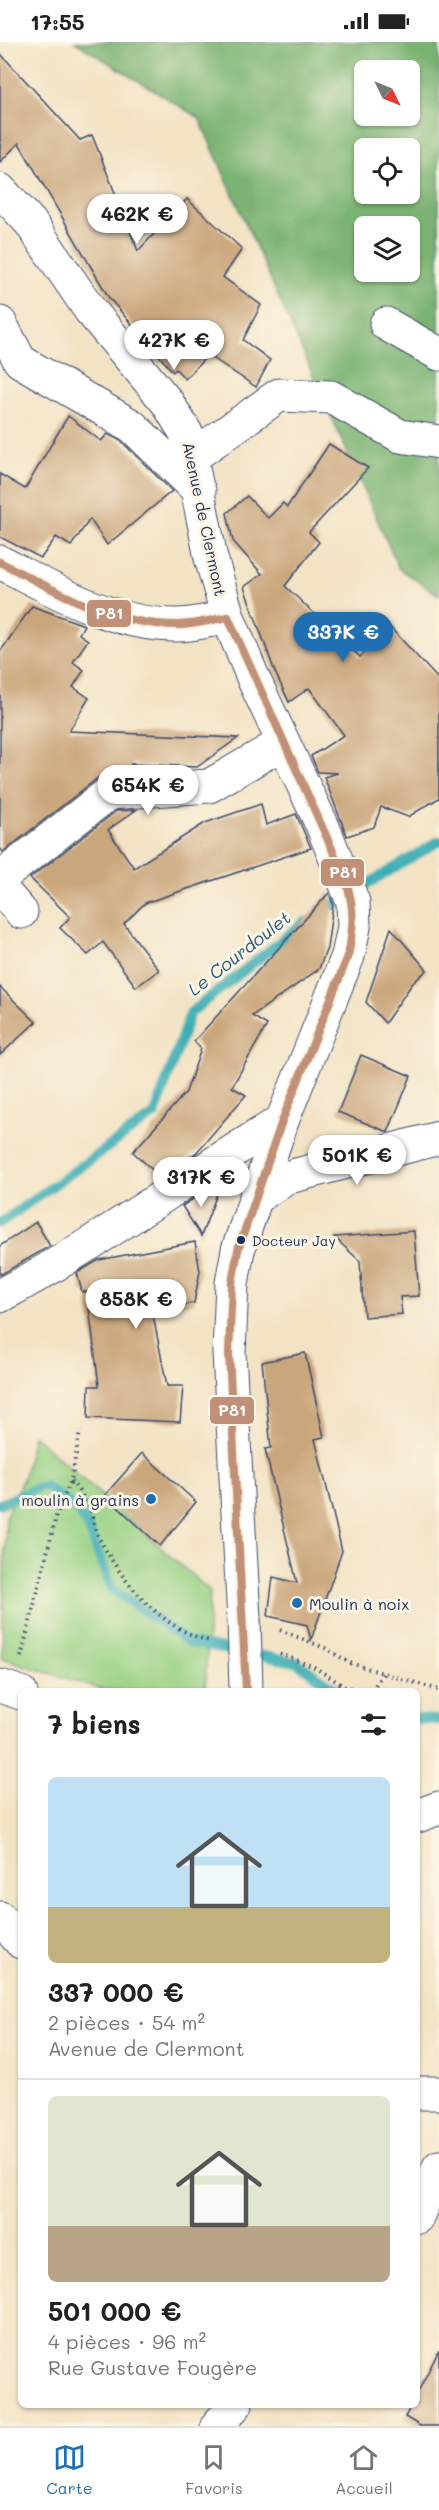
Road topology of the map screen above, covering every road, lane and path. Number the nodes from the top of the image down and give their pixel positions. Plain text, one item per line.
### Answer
1 (0, 190) edge
2 (0, 323) edge
3 (386, 324) dead end
4 (439, 354) edge
5 (439, 442) edge
6 (192, 457) junction
7 (200, 491) junction
8 (0, 562) edge
9 (228, 617) junction
10 (283, 743) junction
11 (0, 878) edge
12 (0, 888) edge
13 (21, 912) dead end
14 (282, 1121) junction
15 (439, 1138) edge
16 (257, 1197) junction
17 (0, 1296) edge
18 (80, 1431) dead end
19 (71, 1480) junction
20 (244, 1617) junction
21 (219, 1643) dead end
22 (276, 1654) dead end
23 (384, 1672) junction
24 (246, 1688) edge
25 (352, 1688) edge
26 (373, 1688) edge
27 (11, 1689) edge
28 (439, 1690) edge
29 (439, 1808) edge
30 (420, 1815) edge
31 (18, 1911) edge
32 (0, 1918) edge
33 (18, 1939) edge
34 (420, 2092) edge
35 (439, 2093) edge
36 (439, 2167) edge
37 (420, 2210) edge
38 (233, 2408) edge
39 (217, 2426) edge

1 - 6 street, Avenue de Clermont
2 - 7 street
3 - 4 street
5 - 6 street
6 - 7 street, Avenue de Clermont
7 - 9 street, Avenue de Clermont
8 - 9 street
9 - 10 street, Avenue de Clermont
10 - 11 street
10 - 14 street, Avenue de Clermont
12 - 13 street
14 - 16 street, Avenue de Clermont
14 - 17 street
15 - 16 street
16 - 20 street, Avenue de Clermont
18 - 19 path
19 - 21 path
19 - 27 path
20 - 23 path
20 - 24 street, Avenue de Clermont, bridge
22 - 25 path
23 - 26 path
23 - 28 path
29 - 30 street
31 - 32 street
32 - 33 street
34 - 35 street
36 - 37 street
38 - 39 street

